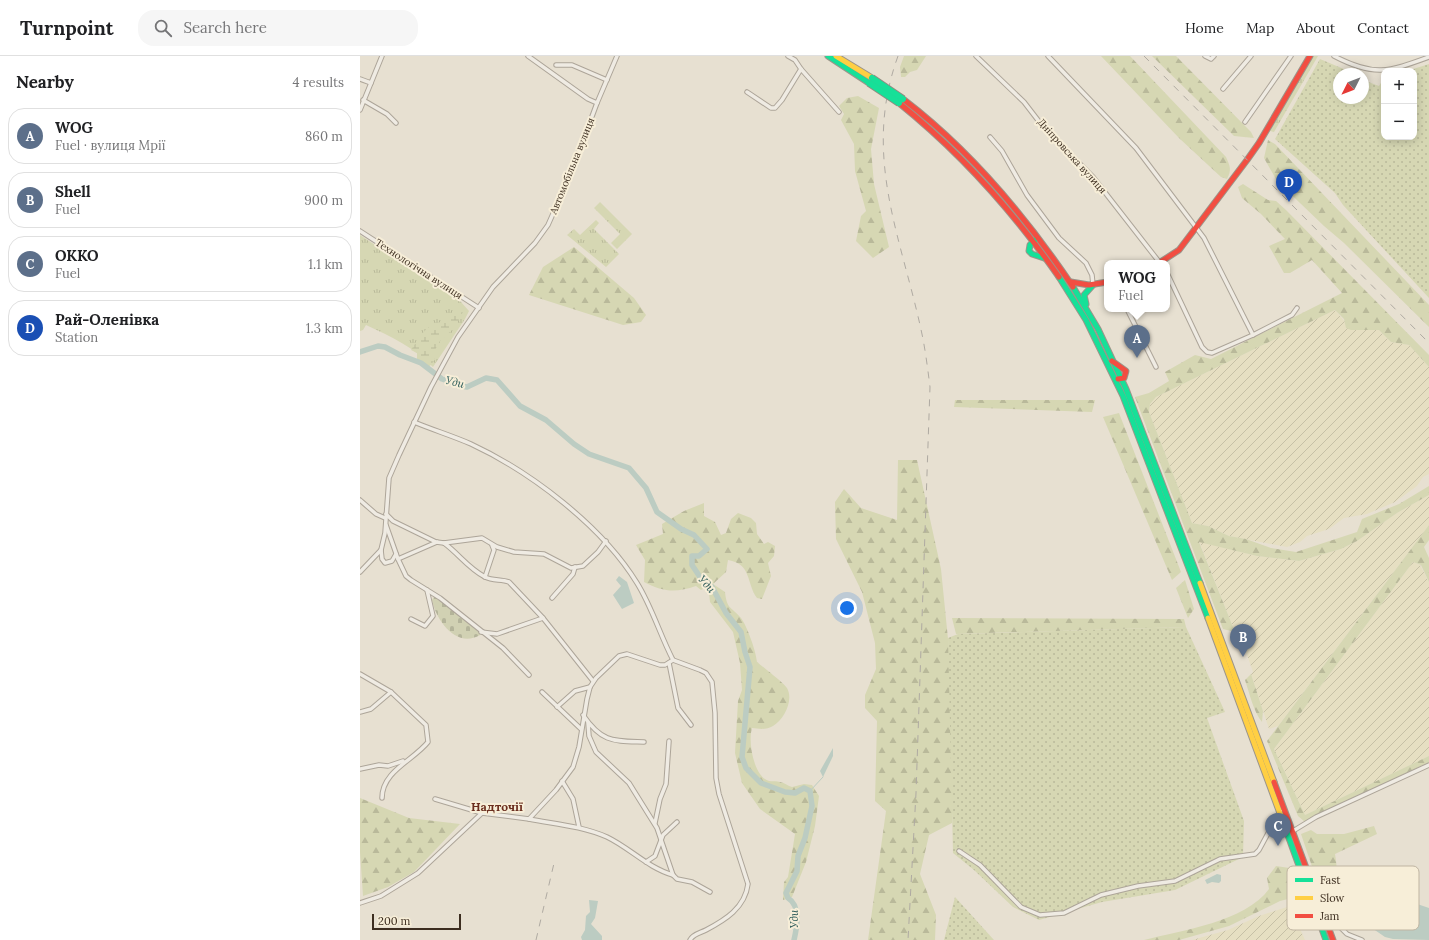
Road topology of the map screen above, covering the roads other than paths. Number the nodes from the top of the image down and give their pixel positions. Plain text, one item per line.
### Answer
1 (382, 56) edge
2 (528, 56) edge
3 (617, 56) edge
4 (788, 56) edge
5 (828, 56) edge
6 (836, 56) edge
7 (976, 56) edge
8 (1048, 56) edge
9 (1205, 56) edge
10 (1214, 56) edge
11 (1252, 56) edge
12 (1291, 56) edge
13 (1310, 56) edge
14 (1334, 56) edge
15 (1429, 57) edge
16 (556, 65) dead end
17 (801, 69) junction
18 (360, 79) edge
19 (608, 80) junction
20 (870, 80) junction
21 (371, 83) junction
22 (1223, 89) dead end
23 (748, 92) dead end
24 (363, 100) junction
25 (901, 101) junction
26 (597, 102) junction
27 (360, 110) edge
28 (839, 112) dead end
29 (1246, 122) dead end
30 (396, 123) dead end
31 (990, 137) dead end
32 (1196, 228) junction
33 (360, 231) edge
34 (1039, 240) junction
35 (1032, 242) junction
36 (1157, 260) edge
37 (1164, 260) edge
38 (1170, 279) edge
39 (1071, 282) junction
40 (1104, 283) edge
41 (1093, 285) junction
42 (479, 308) junction
43 (1297, 308) dead end
44 (1087, 309) junction
45 (1128, 312) edge
46 (1253, 335) junction
47 (1156, 367) dead end
48 (1114, 376) junction
49 (1121, 380) junction
50 (414, 422) junction
51 (360, 500) edge
52 (386, 516) junction
53 (386, 524) junction
54 (606, 541) junction
55 (437, 542) junction
56 (444, 543) junction
57 (492, 545) junction
58 (381, 550) junction
59 (396, 554) junction
60 (398, 559) junction
61 (575, 567) junction
62 (360, 572) edge
63 (485, 577) junction
64 (427, 590) junction
65 (552, 598) dead end
66 (543, 618) junction
67 (411, 619) dead end
68 (480, 631) junction
69 (674, 660) junction
70 (669, 663) junction
71 (360, 674) edge
72 (529, 675) dead end
73 (593, 682) junction
74 (590, 687) junction
75 (391, 692) junction
76 (542, 692) dead end
77 (557, 707) junction
78 (360, 712) edge
79 (583, 715) junction
80 (588, 722) junction
81 (691, 725) dead end
82 (581, 729) junction
83 (669, 741) dead end
84 (644, 742) dead end
85 (406, 760) junction
86 (1429, 765) edge
87 (360, 769) edge
88 (562, 781) junction
89 (382, 798) dead end
90 (435, 799) dead end
91 (1280, 811) junction
92 (482, 813) junction
93 (529, 819) junction
94 (677, 822) dead end
95 (654, 823) junction
96 (579, 828) junction
97 (1293, 832) junction
98 (661, 839) junction
99 (959, 851) dead end
100 (646, 862) junction
101 (1300, 866) edge
102 (1306, 866) edge
103 (673, 875) junction
104 (710, 892) dead end
105 (360, 903) edge
106 (1322, 930) edge
107 (1330, 930) edge
108 (1343, 930) edge
109 (690, 940) edge
110 (1326, 940) edge
111 (1334, 940) edge
112 (1362, 940) edge

1 - 21 street
2 - 26 street
3 - 19 street, Автомобільна вулиця
4 - 17 street
5 - 20 main road
6 - 20 main road
7 - 36 street, Дніпровська вулиця
8 - 32 street
9 - 10 street
11 - 22 street
12 - 29 street
13 - 32 main road
14 - 15 street
16 - 19 street
17 - 23 street
17 - 28 street
18 - 21 street
19 - 26 street, Автомобільна вулиця
20 - 25 main road, bridge
21 - 24 street
24 - 27 street
24 - 30 street
25 - 34 main road
25 - 35 main road
26 - 42 street, Автомобільна вулиця
31 - 41 street
32 - 37 main road
32 - 46 street
33 - 42 street, Технологічна вулиця
34 - 35 main road
34 - 39 main road
35 - 48 main road
38 - 46 street
39 - 41 main road
39 - 44 main road
40 - 41 main road
41 - 44 main road
42 - 50 street, Автомобільна вулиця
43 - 46 street
44 - 49 main road
45 - 47 street
48 - 49 main road
48 - 91 main road
49 - 97 main road
50 - 52 street, Автомобільна вулиця
50 - 54 street
51 - 52 street
52 - 53 street, Автомобільна вулиця
52 - 55 street
53 - 58 street
53 - 59 street
54 - 61 street
54 - 69 street
55 - 56 street
55 - 60 street
56 - 57 street
56 - 63 street
57 - 61 street
57 - 63 street
58 - 59 street
58 - 62 street
59 - 60 street
60 - 64 street
61 - 65 street
63 - 66 street
64 - 67 street
64 - 68 street
66 - 68 street
66 - 73 street
68 - 72 street
69 - 70 street
69 - 109 street
70 - 73 street
70 - 81 street
71 - 75 street
73 - 74 street
74 - 77 street
74 - 79 street
75 - 78 street
75 - 85 street
76 - 77 street
77 - 82 street
79 - 80 street
79 - 82 street
80 - 84 street
80 - 95 street
82 - 88 street
83 - 95 street
85 - 87 street
85 - 89 street
86 - 97 street
88 - 93 street
88 - 96 street
90 - 92 street
91 - 99 street
91 - 101 main road
92 - 93 street
92 - 105 street
93 - 96 street
94 - 98 street
95 - 98 street
96 - 100 street
97 - 102 main road
98 - 100 street
98 - 103 street
100 - 103 street
103 - 104 street
106 - 110 main road
107 - 111 main road
108 - 112 street

